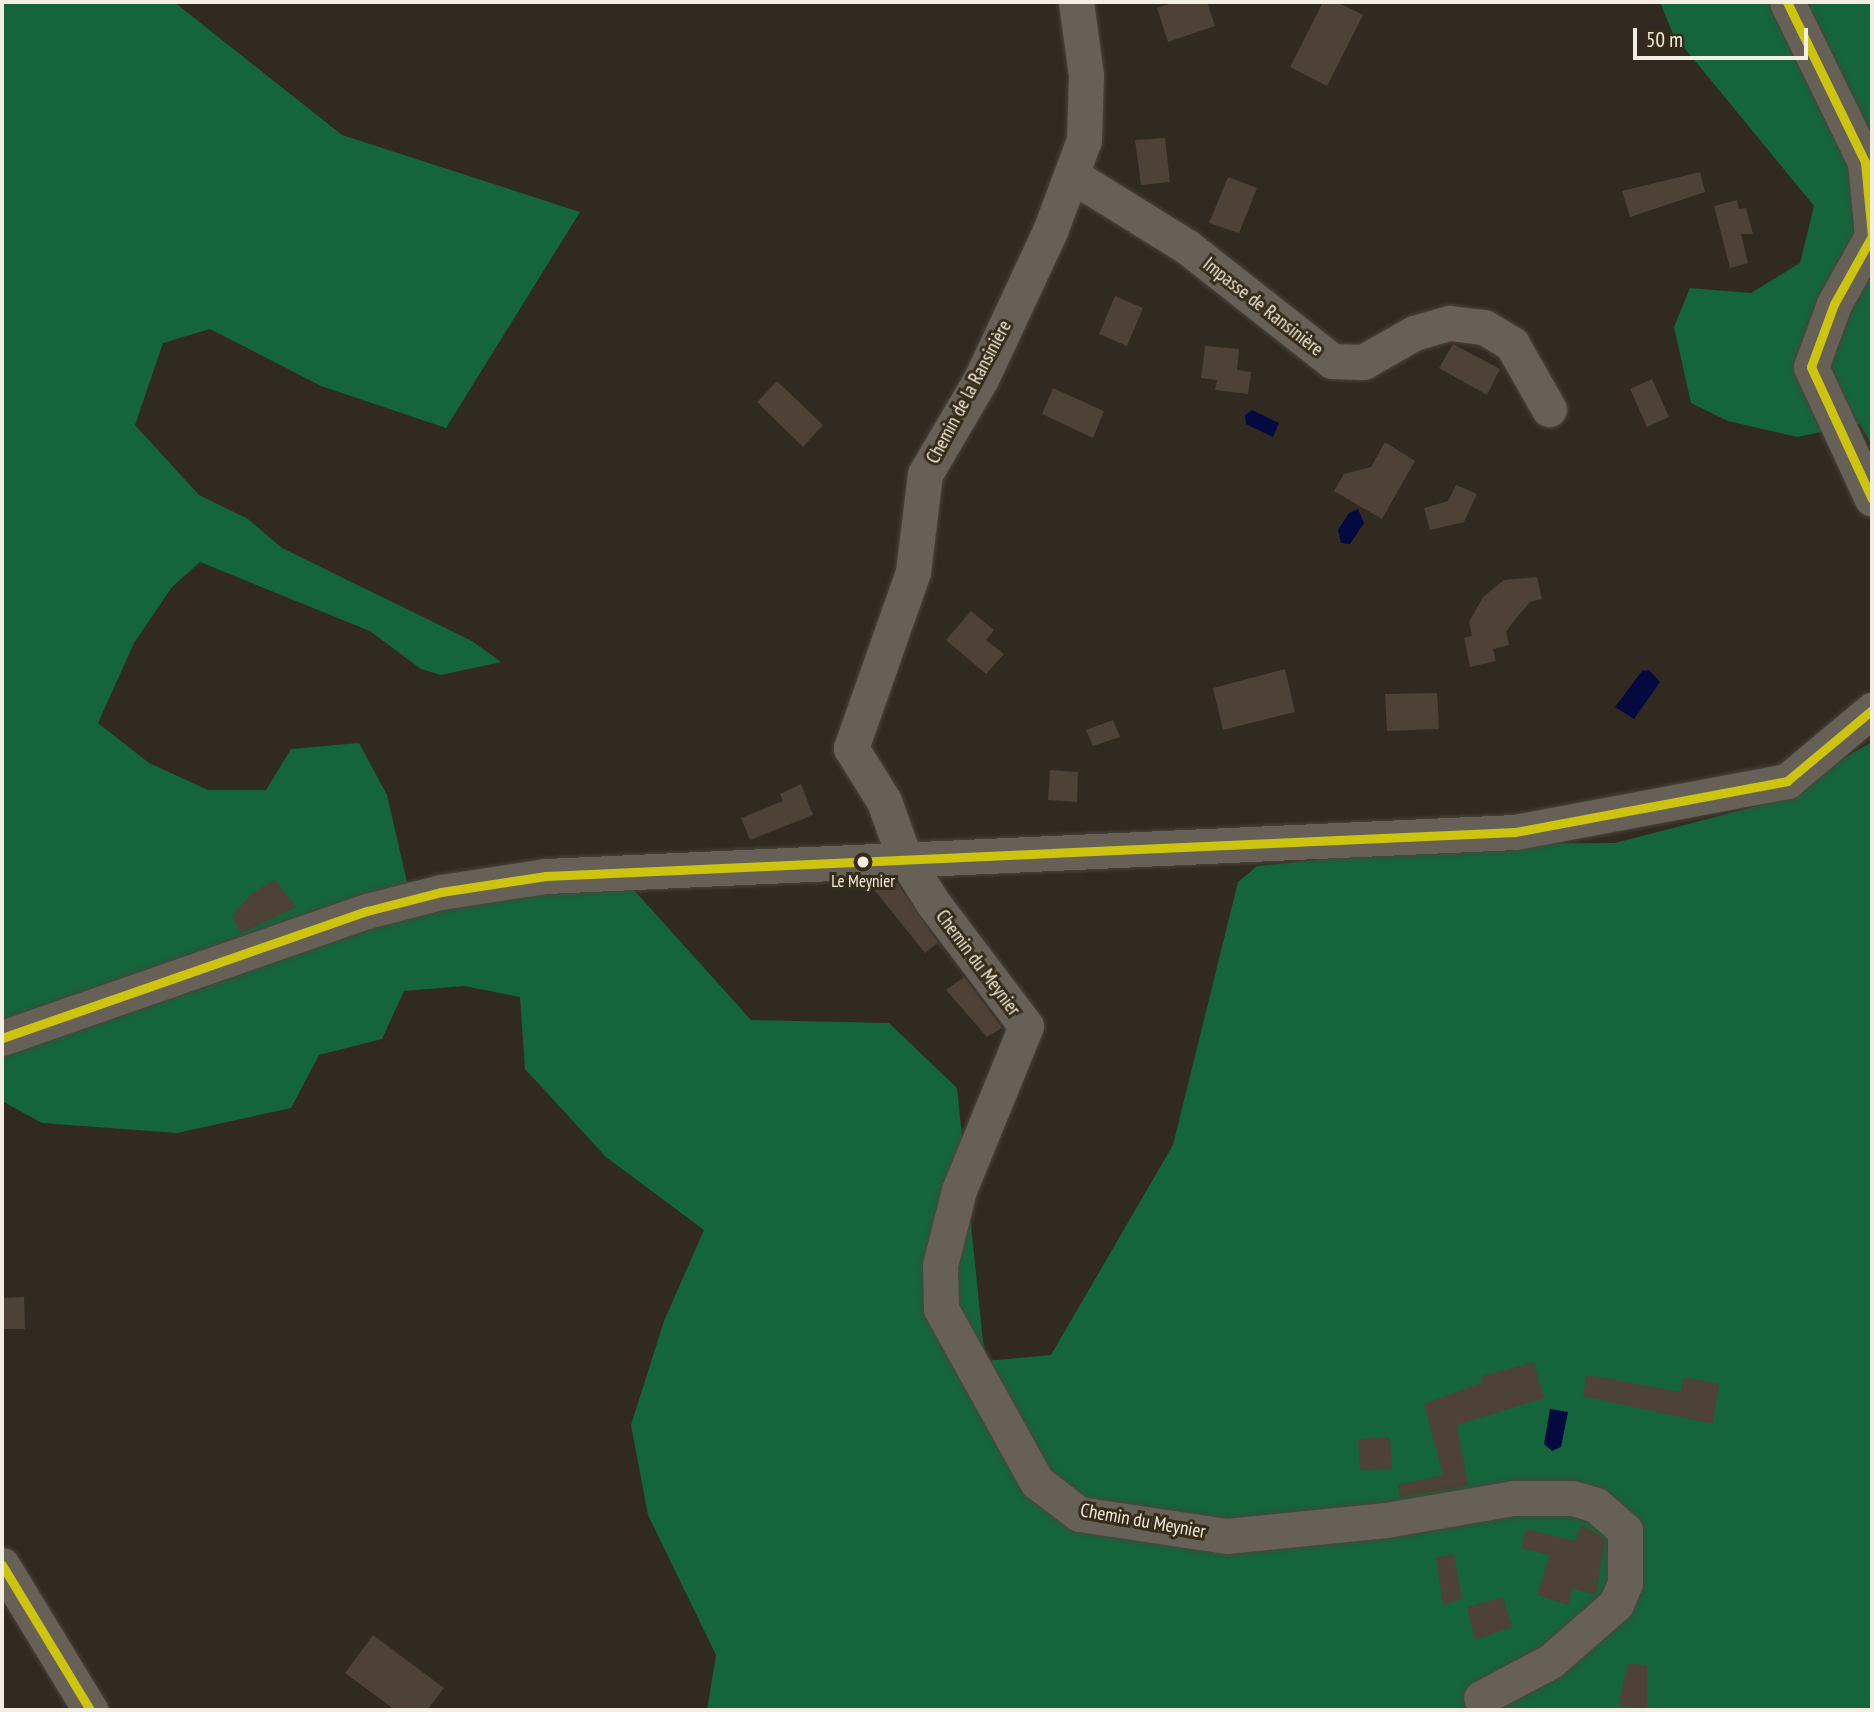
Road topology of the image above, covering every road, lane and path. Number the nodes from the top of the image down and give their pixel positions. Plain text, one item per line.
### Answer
1 (1076, 2) edge
2 (1787, 2) edge
3 (1073, 176) junction
4 (1872, 236) edge
5 (1549, 409) dead end
6 (1872, 499) edge
7 (1872, 710) edge
8 (904, 858) junction
9 (2, 1038) edge
10 (2, 1564) edge
11 (1481, 1698) dead end
12 (90, 1710) edge

1 - 3 street, Chemin de la Ransinière
2 - 4 street
3 - 5 street, Impasse de Ransinière
3 - 8 street, Chemin de la Ransinière
4 - 6 street
7 - 8 street
8 - 9 street
8 - 11 street, Chemin du Meynier
10 - 12 street

